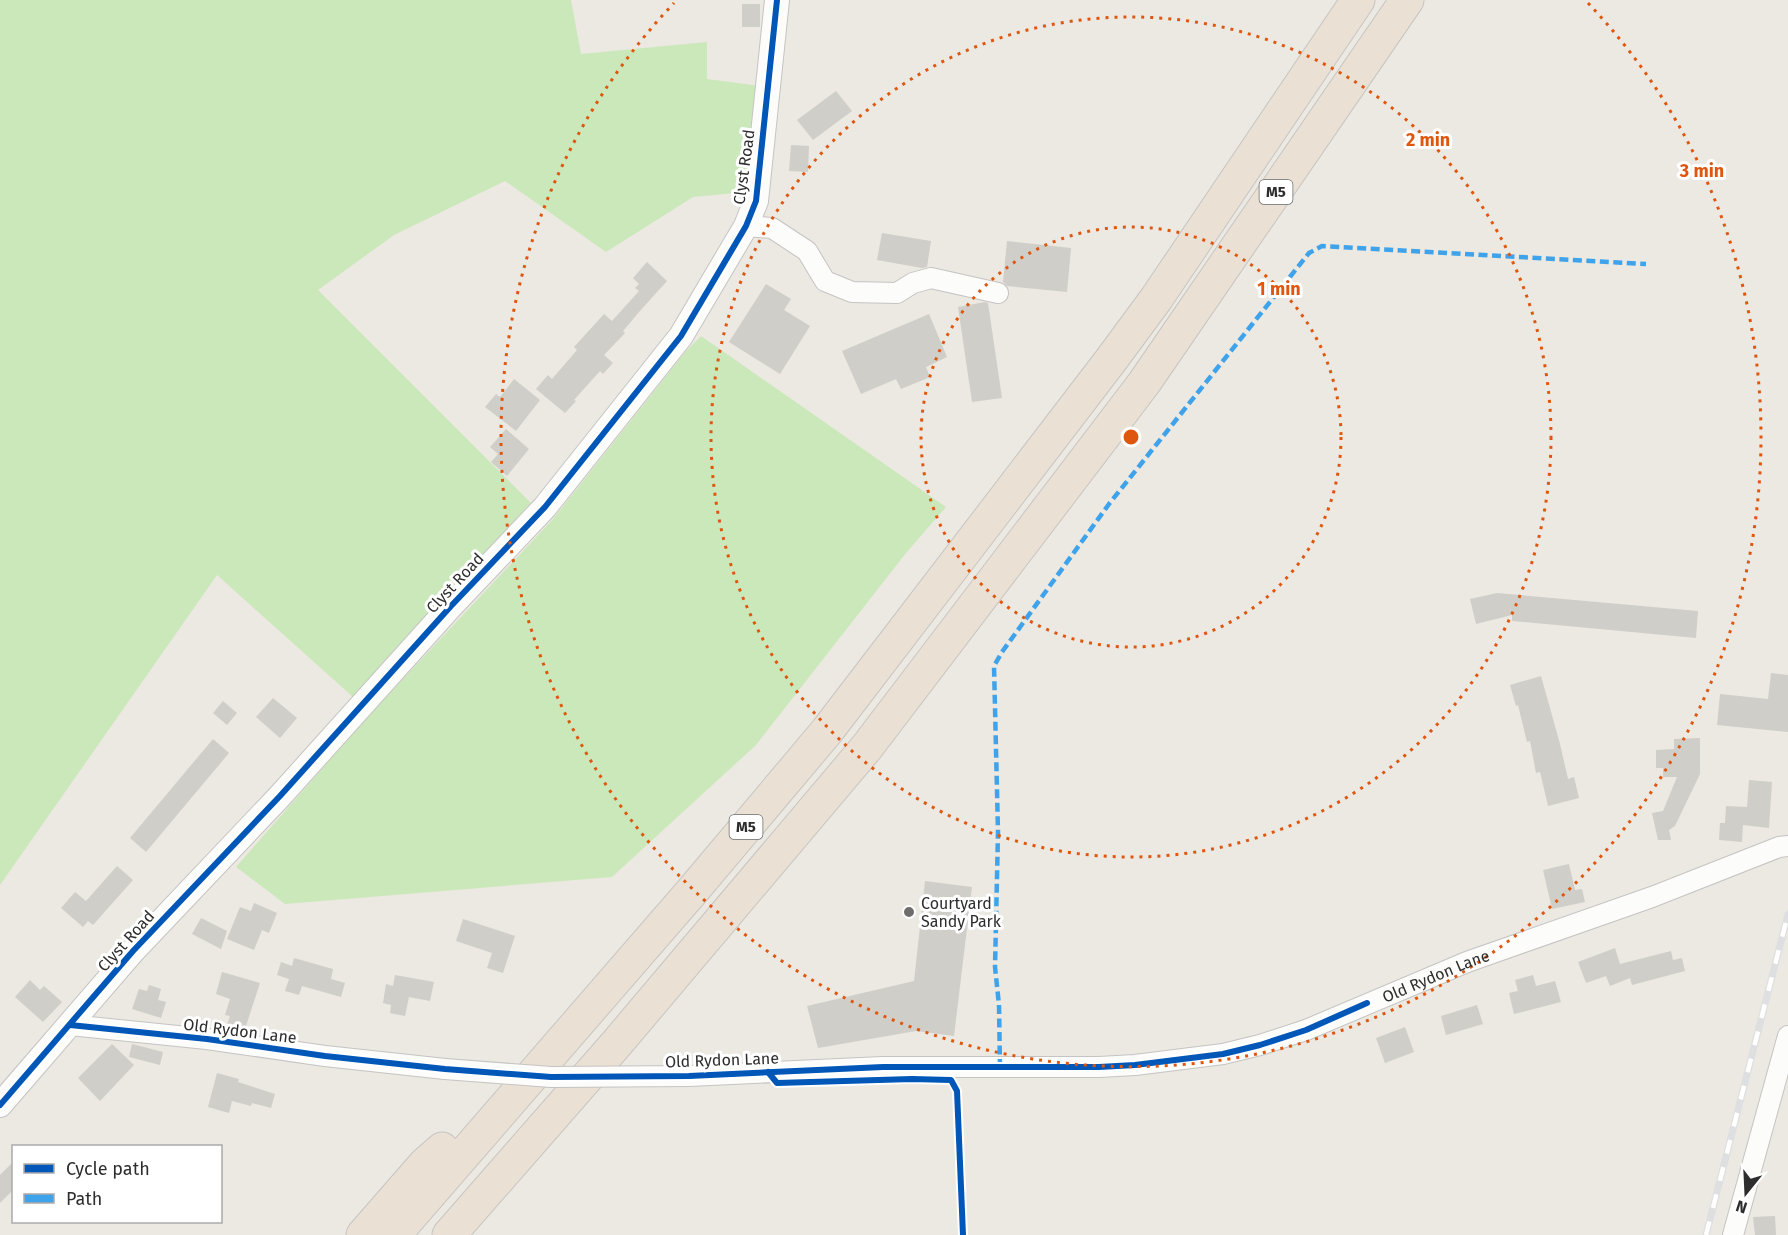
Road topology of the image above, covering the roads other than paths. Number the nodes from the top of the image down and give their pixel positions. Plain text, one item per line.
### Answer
1 (777, 0) edge
2 (1358, 0) edge
3 (1407, 0) edge
4 (746, 226) junction
5 (998, 293) dead end
6 (1788, 846) edge
7 (70, 1025) junction
8 (574, 1028) junction
9 (1788, 1036) edge
10 (617, 1042) junction
11 (0, 1105) edge
12 (363, 1235) edge
13 (394, 1235) edge
14 (449, 1235) edge
15 (478, 1235) edge
16 (1733, 1235) edge

1 - 4 street, Clyst Road
2 - 8 highway, M5
3 - 10 highway, M5
4 - 5 street
4 - 7 street, Clyst Road
6 - 7 street, Old Rydon Lane, bridge
7 - 11 street, Clyst Road
8 - 12 highway, M5
8 - 13 highway, M5
9 - 16 street
10 - 14 highway, M5
10 - 15 highway, M5

